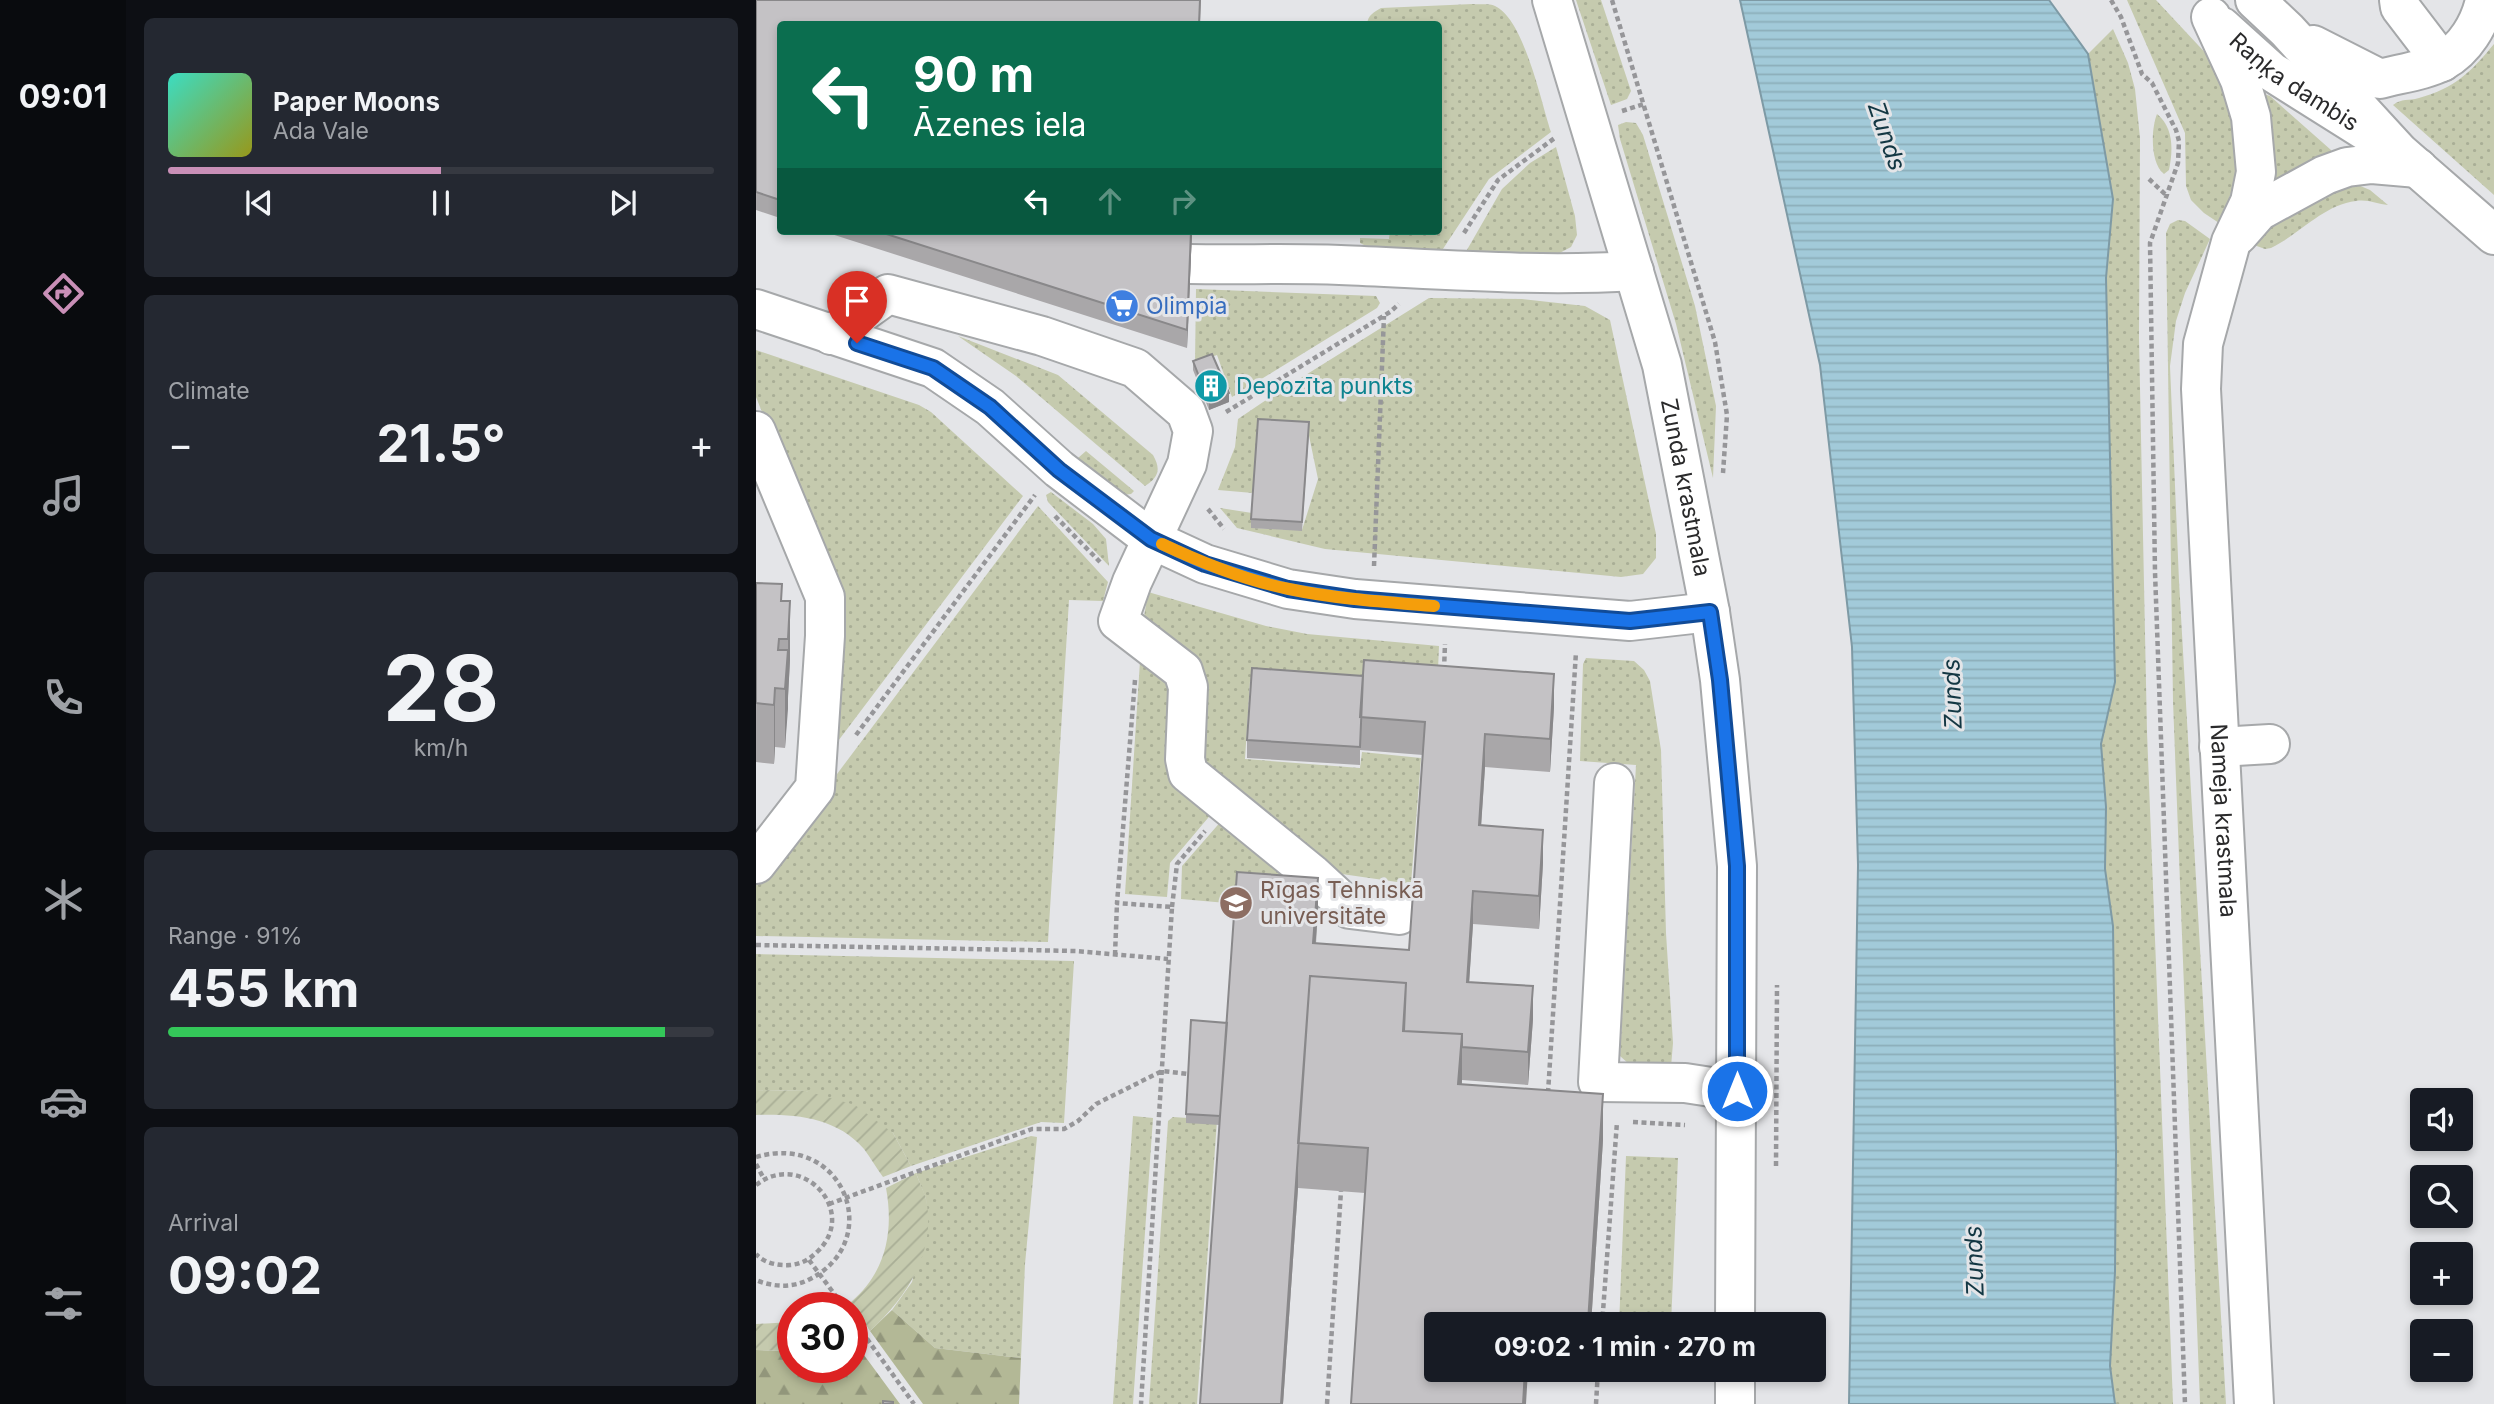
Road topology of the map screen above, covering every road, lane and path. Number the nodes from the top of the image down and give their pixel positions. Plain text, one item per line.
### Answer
1 (1552, 0) edge
2 (2110, 0) edge
3 (2255, 0) edge
4 (2399, 0) edge
5 (2484, 0) edge
6 (2204, 9) edge
7 (2287, 30) junction
8 (2442, 62) junction
9 (1644, 104) dead end
10 (1590, 121) junction
11 (2409, 160) junction
12 (2149, 179) dead end
13 (2167, 196) junction
14 (2494, 235) edge
15 (2231, 242) junction
16 (1190, 264) edge
17 (1436, 271) junction
18 (1634, 271) junction
19 (756, 309) edge
20 (1384, 316) junction
21 (831, 335) junction
22 (1220, 415) dead end
23 (756, 430) edge
24 (1059, 470) junction
25 (1151, 539) junction
26 (1374, 567) dead end
27 (1710, 612) junction
28 (1446, 642) dead end
29 (1576, 652) dead end
30 (1443, 676) edge
31 (1135, 678) dead end
32 (855, 736) dead end
33 (2270, 744) dead end
34 (2219, 747) junction
35 (1614, 783) dead end
36 (1227, 804) junction
37 (756, 864) edge
38 (1117, 903) junction
39 (1172, 907) junction
40 (1399, 915) dead end
41 (756, 945) edge
42 (1115, 955) junction
43 (1168, 959) junction
44 (1162, 1071) junction
45 (1188, 1074) edge
46 (1737, 1091) junction
47 (1547, 1102) edge
48 (1605, 1121) edge
49 (1617, 1122) junction
50 (1685, 1125) dead end
51 (756, 1157) edge
52 (756, 1164) edge
53 (764, 1179) junction
54 (756, 1185) edge
55 (1341, 1191) edge
56 (846, 1197) junction
57 (829, 1204) junction
58 (757, 1258) edge
59 (809, 1260) junction
60 (820, 1275) junction
61 (756, 1280) edge
62 (833, 1292) edge
63 (1603, 1312) edge
64 (1735, 1312) edge
65 (868, 1340) edge
66 (1597, 1382) edge
67 (1735, 1382) edge
68 (914, 1404) edge
69 (1141, 1404) edge
70 (1326, 1404) edge
71 (1596, 1404) edge
72 (1735, 1404) edge
73 (2185, 1404) edge
74 (2254, 1404) edge

1 - 10 street, Zunda krastmala
2 - 13 path
3 - 7 street, Raņķa dambis
4 - 8 street
5 - 8 street
6 - 11 street, Raņķa dambis
6 - 15 street, Nameja krastmala
7 - 8 street
7 - 11 street, Raņķa dambis
9 - 10 path
10 - 17 path
10 - 18 street, Zunda krastmala
11 - 14 street, Raņķa dambis
11 - 15 street, Nameja krastmala
12 - 13 path
13 - 73 path
15 - 34 street, Nameja krastmala
16 - 17 street
17 - 18 street
17 - 20 path
18 - 27 street, Zunda krastmala
19 - 21 street
20 - 22 path
20 - 26 path
21 - 24 street
21 - 25 street
23 - 37 street
24 - 25 street
24 - 32 path
25 - 27 street
25 - 36 street
27 - 46 street, Zunda krastmala
28 - 30 path
29 - 47 path
31 - 38 path
33 - 34 street
34 - 74 street, Nameja krastmala
35 - 46 street
36 - 39 path
36 - 40 street
38 - 39 path
38 - 42 path
39 - 43 path
41 - 42 path
42 - 43 path
43 - 44 path
44 - 45 path
44 - 56 path
44 - 69 path
46 - 64 street, Zunda krastmala
48 - 49 path
49 - 50 path
49 - 63 path
51 - 56 path
52 - 53 path
53 - 54 path
53 - 57 path
55 - 70 path
56 - 57 path
56 - 60 path
57 - 59 path
58 - 59 path
59 - 60 path
60 - 61 path
60 - 62 path
65 - 68 path
66 - 71 path
67 - 72 street

